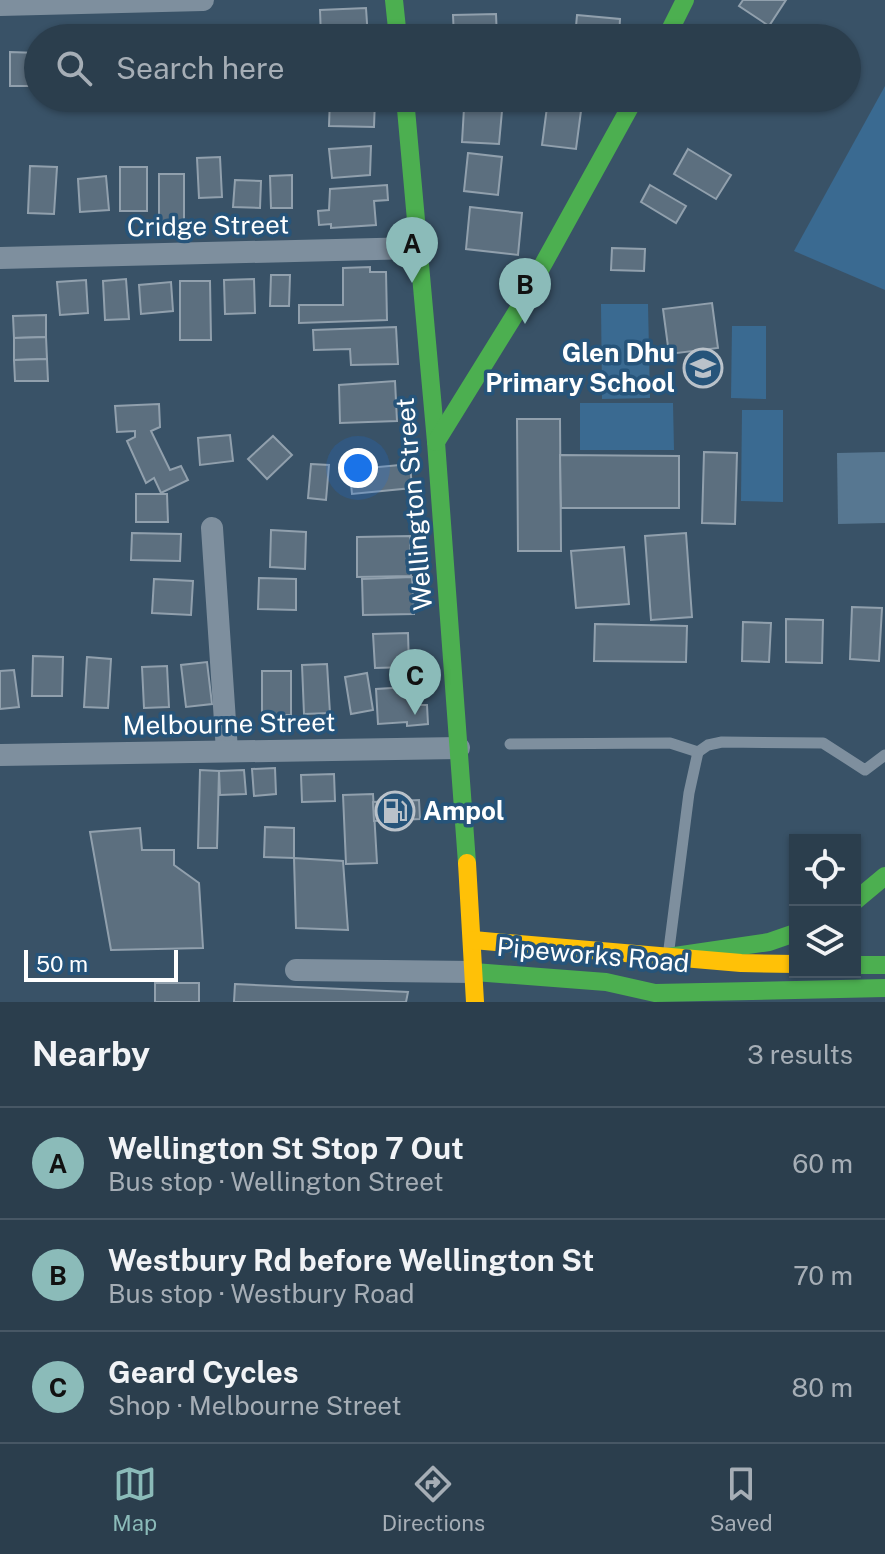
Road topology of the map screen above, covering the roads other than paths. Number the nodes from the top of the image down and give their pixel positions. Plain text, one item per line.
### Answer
1 (203, 0) edge
2 (394, 0) edge
3 (685, 0) edge
4 (0, 5) edge
5 (397, 24) edge
6 (673, 24) edge
7 (406, 112) edge
8 (627, 112) edge
9 (417, 248) junction
10 (0, 258) edge
11 (436, 442) junction
12 (212, 528) dead end
13 (510, 744) dead end
14 (459, 748) junction
15 (227, 751) junction
16 (698, 752) junction
17 (0, 755) edge
18 (885, 755) edge
19 (885, 876) edge
20 (861, 896) edge
21 (789, 935) edge
22 (473, 940) junction
23 (668, 957) junction
24 (789, 964) edge
25 (861, 965) edge
26 (885, 965) edge
27 (296, 970) dead end
28 (474, 972) junction
29 (885, 988) edge
30 (662, 993) junction
31 (609, 1000) dead end
32 (475, 1002) edge

1 - 4 street
2 - 5 main road
3 - 6 main road
7 - 9 main road, Wellington Street
8 - 11 main road
9 - 10 street, Cridge Street
9 - 11 main road, Wellington Street
11 - 14 main road, Wellington Street
12 - 15 street
13 - 16 lane
14 - 15 street, Melbourne Street
14 - 22 main road, Wellington Street
15 - 17 street, Melbourne Street
16 - 18 lane
16 - 23 lane
19 - 20 main road
21 - 23 main road
22 - 23 main road, Pipeworks Road
22 - 28 main road, Wellington Street
23 - 24 main road, Pipeworks Road
23 - 30 main road
25 - 26 main road
27 - 28 street, Pipeworks Road
28 - 30 main road, Pipeworks Road
28 - 32 main road, Wellington Street
29 - 30 main road, Pipeworks Road
30 - 31 main road

